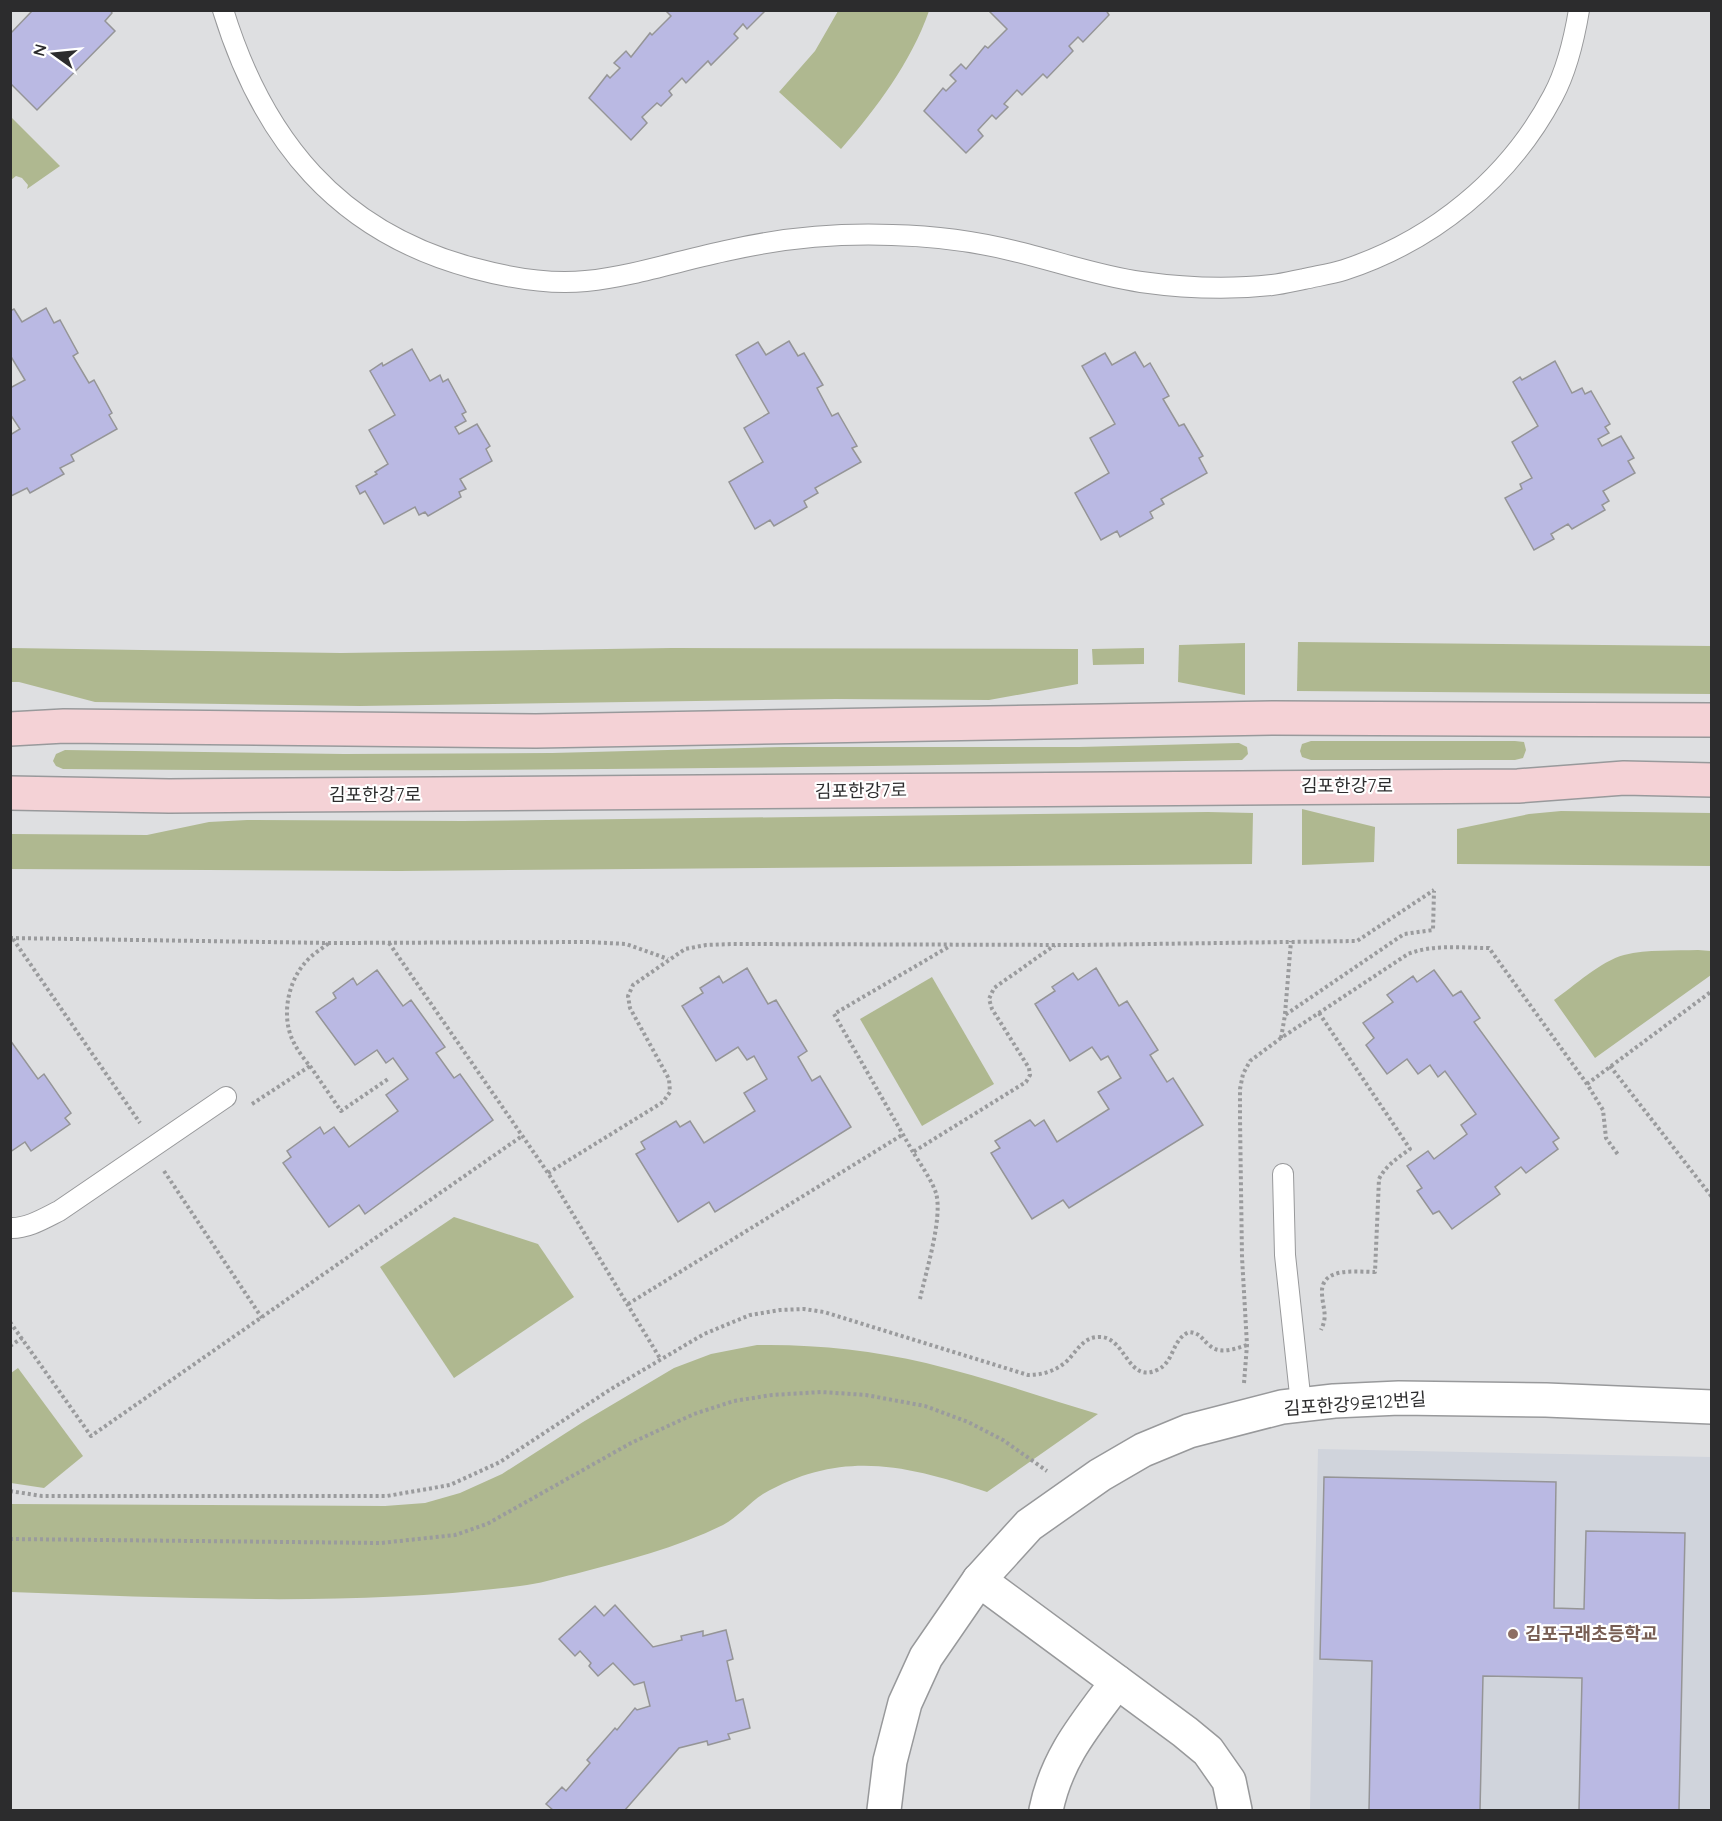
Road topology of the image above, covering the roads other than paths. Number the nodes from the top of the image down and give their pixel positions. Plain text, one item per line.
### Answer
1 (223, 10) edge
2 (1579, 10) edge
3 (1712, 720) edge
4 (10, 729) edge
5 (1712, 780) edge
6 (10, 793) edge
7 (169, 796) junction
8 (10, 806) edge
9 (226, 1097) dead end
10 (1283, 1174) dead end
11 (10, 1228) edge
12 (1301, 1404) junction
13 (1712, 1407) edge
14 (979, 1580) junction
15 (1117, 1682) junction
16 (884, 1810) edge
17 (1046, 1810) edge
18 (1235, 1810) edge

1 - 2 lane
3 - 4 main road
5 - 7 main road, 김포한강7로
6 - 7 main road, 김포한강7로
7 - 8 main road
9 - 11 lane
10 - 12 lane
12 - 13 street, 김포한강9로12번길
12 - 14 street, 김포한강9로12번길
14 - 15 street
14 - 16 street, 김포한강9로12번길
15 - 17 street
15 - 18 street

